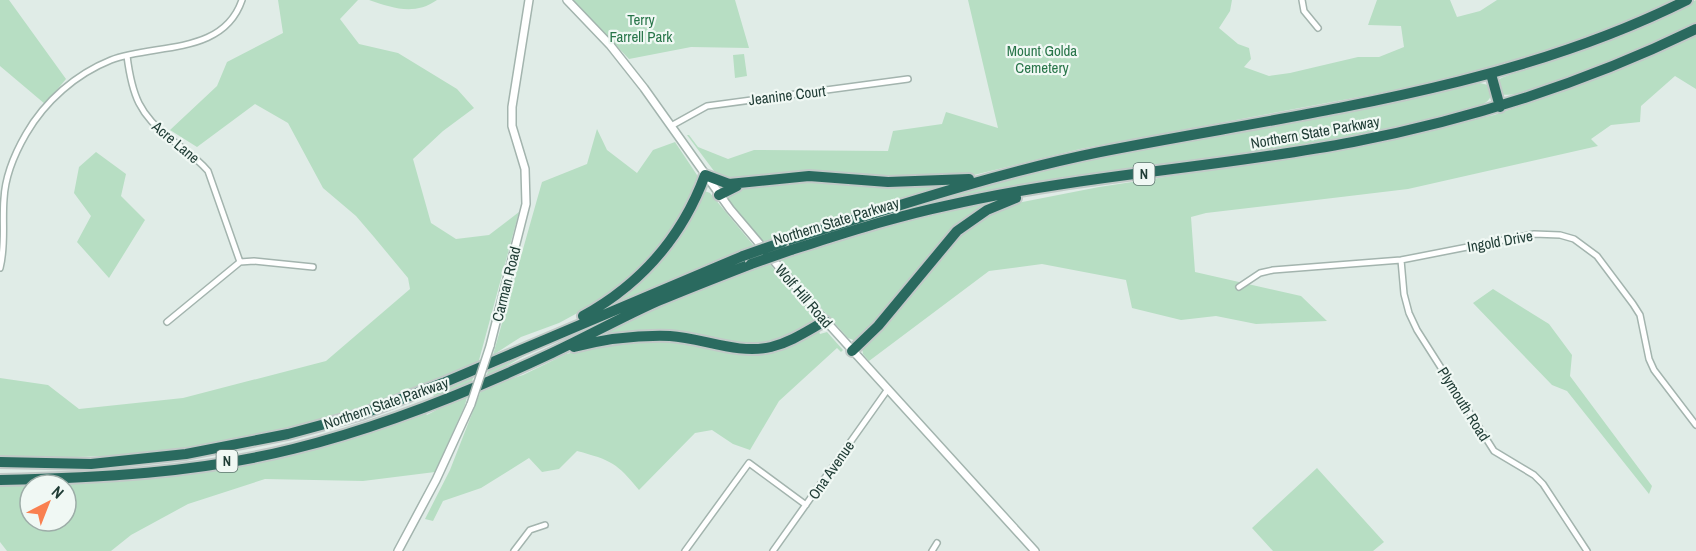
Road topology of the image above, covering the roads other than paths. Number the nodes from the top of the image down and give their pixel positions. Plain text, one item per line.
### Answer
1 (242, 0) edge
2 (529, 0) edge
3 (567, 0) edge
4 (1302, 0) edge
5 (1687, 0) edge
6 (1318, 28) dead end
7 (1696, 29) edge
8 (127, 56) junction
9 (1491, 74) junction
10 (908, 79) dead end
11 (1500, 107) junction
12 (671, 126) junction
13 (705, 175) junction
14 (988, 177) junction
15 (742, 184) junction
16 (1034, 190) junction
17 (719, 195) junction
18 (787, 246) junction
19 (747, 260) junction
20 (1401, 260) junction
21 (240, 262) junction
22 (312, 267) dead end
23 (0, 268) edge
24 (1239, 286) dead end
25 (825, 321) junction
26 (167, 322) dead end
27 (540, 340) junction
28 (852, 351) junction
29 (551, 354) junction
30 (888, 389) junction
31 (1696, 425) edge
32 (0, 462) edge
33 (0, 480) edge
34 (806, 505) junction
35 (545, 525) dead end
36 (937, 543) dead end
37 (398, 551) edge
38 (514, 551) edge
39 (685, 551) edge
40 (773, 551) edge
41 (932, 551) edge
42 (1035, 551) edge
43 (1587, 551) edge

1 - 8 street
2 - 37 street, Carman Road, bridge
3 - 12 street, Wolf Hill Road
4 - 6 street
5 - 9 highway, Northern State Parkway / N
7 - 11 highway, Northern State Parkway / N
8 - 21 street, Acre Lane
8 - 23 street
9 - 11 highway
9 - 14 highway, Northern State Parkway / N
10 - 12 street, Jeanine Court
11 - 16 highway, Northern State Parkway / N
12 - 13 street, Wolf Hill Road
13 - 15 highway
13 - 17 street, Wolf Hill Road
13 - 27 highway
14 - 15 highway
14 - 18 highway, Northern State Parkway / N
15 - 17 highway
16 - 18 highway, Northern State Parkway / N
16 - 28 highway
17 - 25 street, Wolf Hill Road
18 - 19 highway, Northern State Parkway / N, bridge
19 - 27 highway, Northern State Parkway / N
19 - 29 highway, Northern State Parkway / N
20 - 24 street, Ingold Drive
20 - 31 street, Ingold Drive
20 - 43 street, Plymouth Road
21 - 22 street
21 - 26 street
25 - 28 street, Wolf Hill Road
25 - 29 highway
27 - 32 highway, Northern State Parkway / N
28 - 30 street, Wolf Hill Road
29 - 33 highway, Northern State Parkway / N
30 - 34 street, Ona Avenue
30 - 42 street, Wolf Hill Road
34 - 39 street
34 - 40 street, Ona Avenue
35 - 38 street
36 - 41 street

